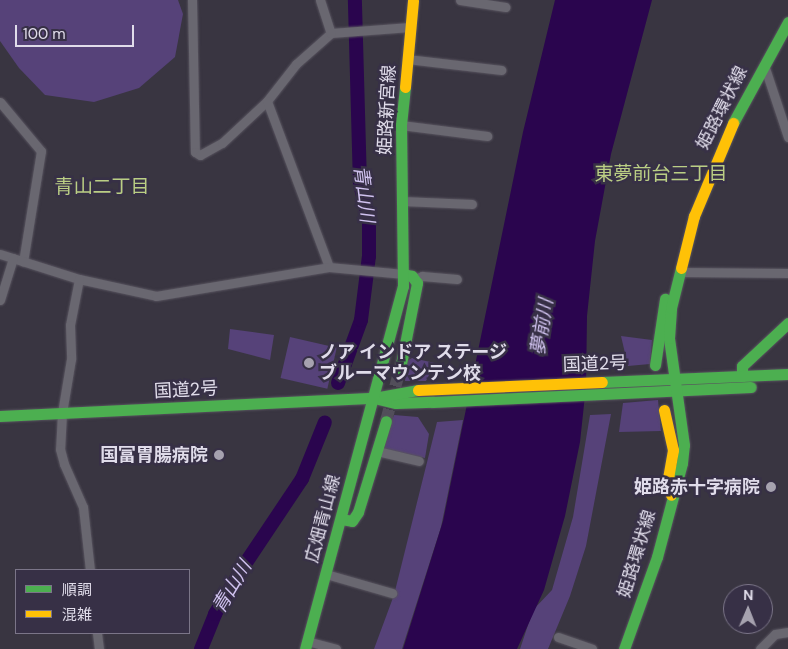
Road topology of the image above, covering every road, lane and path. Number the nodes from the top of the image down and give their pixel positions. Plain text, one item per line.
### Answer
1 (192, 0) edge
2 (320, 0) edge
3 (413, 0) edge
4 (466, 0) edge
5 (505, 7) dead end
6 (788, 22) edge
7 (410, 27) junction
8 (331, 33) junction
9 (407, 59) junction
10 (764, 65) junction
11 (501, 70) dead end
12 (267, 101) junction
13 (0, 102) edge
14 (401, 125) junction
15 (487, 136) dead end
16 (788, 137) edge
17 (402, 201) junction
18 (472, 204) dead end
19 (0, 254) edge
20 (13, 258) junction
21 (23, 262) junction
22 (329, 267) junction
23 (680, 272) junction
24 (788, 273) edge
25 (404, 274) junction
26 (79, 279) junction
27 (415, 279) junction
28 (457, 279) dead end
29 (0, 300) edge
30 (788, 323) edge
31 (654, 365) dead end
32 (400, 369) tunnel mouth
33 (788, 374) edge
34 (742, 376) junction
35 (676, 384) junction
36 (788, 385) edge
37 (612, 387) junction
38 (374, 398) junction
39 (664, 410) dead end
40 (62, 413) junction
41 (0, 416) edge
42 (386, 421) tunnel mouth
43 (376, 451) junction
44 (419, 461) dead end
45 (672, 497) junction
46 (341, 519) junction
47 (90, 569) edge
48 (326, 574) junction
49 (392, 593) dead end
50 (788, 632) edge
51 (97, 634) edge
52 (558, 637) dead end
53 (306, 645) edge
54 (99, 649) edge
55 (336, 649) edge
56 (592, 649) edge
57 (624, 649) edge
58 (760, 649) edge

1 - 12 street
2 - 8 street
3 - 7 main road, 姫路新宮線
4 - 5 street
6 - 10 main road, 姫路環状線
7 - 8 street
7 - 9 main road, 姫路新宮線
8 - 12 street
9 - 11 street
9 - 14 main road, 姫路新宮線
10 - 16 street
10 - 23 main road, 姫路環状線
12 - 22 street
13 - 21 street
14 - 15 street
14 - 17 main road, 姫路新宮線
17 - 18 street
17 - 25 main road, 姫路新宮線
19 - 20 street
20 - 21 street
20 - 29 street
21 - 26 street
22 - 25 street
22 - 26 street
23 - 24 street
23 - 31 main road
23 - 35 main road, 姫路環状線
25 - 27 main road
25 - 38 main road, 姫路新宮線
26 - 40 street
27 - 28 street
27 - 32 main road
30 - 34 main road
33 - 34 main road, 国道2号
34 - 35 main road, 国道2号
35 - 36 main road, 国道2号
35 - 37 main road, 国道2号
35 - 45 main road, 姫路環状線
37 - 38 main road, 国道2号
37 - 38 main road, 国道2号
38 - 40 main road, 国道2号
38 - 46 main road, 広畑青山線
39 - 45 main road
40 - 41 main road, 国道2号
40 - 47 street
42 - 43 main road
43 - 44 street
43 - 46 main road
45 - 57 main road, 姫路環状線
46 - 48 main road, 広畑青山線
48 - 49 street
48 - 53 main road, 広畑青山線
50 - 58 street
51 - 54 street
52 - 56 street
53 - 55 street

